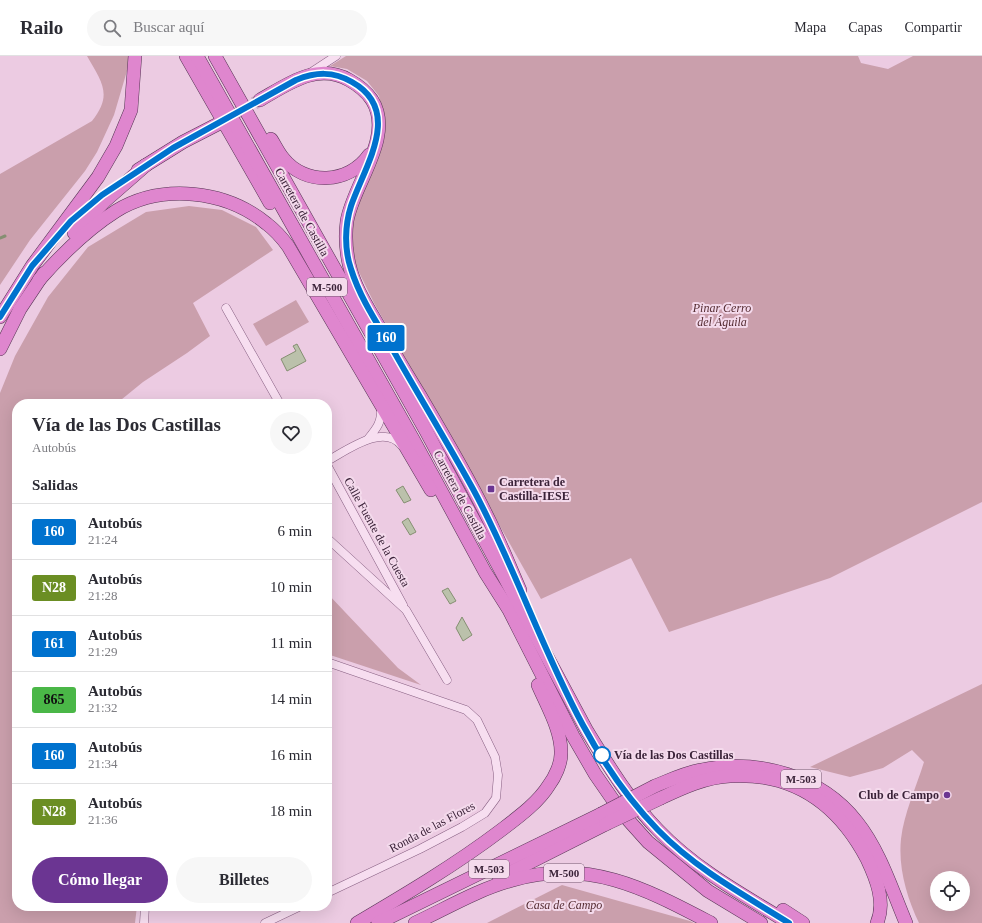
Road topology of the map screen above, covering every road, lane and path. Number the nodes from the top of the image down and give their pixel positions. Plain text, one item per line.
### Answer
1 (135, 56) edge
2 (186, 56) edge
3 (197, 56) edge
4 (215, 56) edge
5 (336, 56) edge
6 (306, 76) junction
7 (260, 100) tunnel mouth
8 (218, 124) tunnel mouth
9 (376, 145) junction
10 (146, 165) junction
11 (32, 266) junction
12 (39, 280) junction
13 (226, 308) dead end
14 (0, 317) edge
15 (343, 339) junction
16 (0, 349) edge
17 (277, 399) edge
18 (380, 401) junction
19 (368, 439) junction
20 (332, 458) edge
21 (420, 473) junction
22 (332, 474) edge
23 (455, 518) junction
24 (332, 543) edge
25 (485, 572) junction
26 (406, 610) junction
27 (332, 664) edge
28 (447, 680) dead end
29 (561, 681) junction
30 (658, 792) junction
31 (604, 819) junction
32 (713, 876) junction
33 (332, 891) edge
34 (145, 911) edge
35 (290, 911) edge
36 (144, 923) edge
37 (265, 923) edge
38 (357, 923) edge
39 (378, 923) edge
40 (404, 923) edge
41 (416, 923) edge
42 (711, 923) edge
43 (761, 923) edge
44 (789, 923) edge
45 (803, 923) edge
46 (878, 923) edge
47 (906, 923) edge

1 - 11 highway
2 - 15 highway, M-500
3 - 23 highway, Carretera de Castilla / M-500
4 - 9 highway, M-500
4 - 29 highway, Carretera de Castilla / M-500
5 - 6 street
6 - 7 highway, M-500
6 - 9 highway, M-500
8 - 10 highway
9 - 29 highway, M-500
10 - 11 highway
10 - 12 highway
11 - 14 highway
12 - 15 highway, M-500
12 - 16 highway
13 - 17 street
15 - 18 highway, M-500
18 - 19 street
18 - 21 highway, M-500
19 - 20 street
19 - 21 street
21 - 23 highway, M-500
22 - 26 street, Calle Fuente de la Cuesta
23 - 25 highway, Carretera de Castilla / M-500
24 - 26 street
25 - 38 highway
25 - 43 highway, Carretera de Castilla / M-500
26 - 28 street, Calle Fuente de la Cuesta
27 - 33 street, Ronda de las Flores
29 - 32 highway, Carretera de Castilla / M-500
30 - 31 highway, M-503, bridge
30 - 46 highway
30 - 47 highway, M-503
31 - 39 highway, M-503
31 - 40 highway, M-503
32 - 44 highway, Carretera de Castilla / M-500
32 - 45 highway, M-500
34 - 36 street
35 - 37 street
41 - 42 highway, M-500

